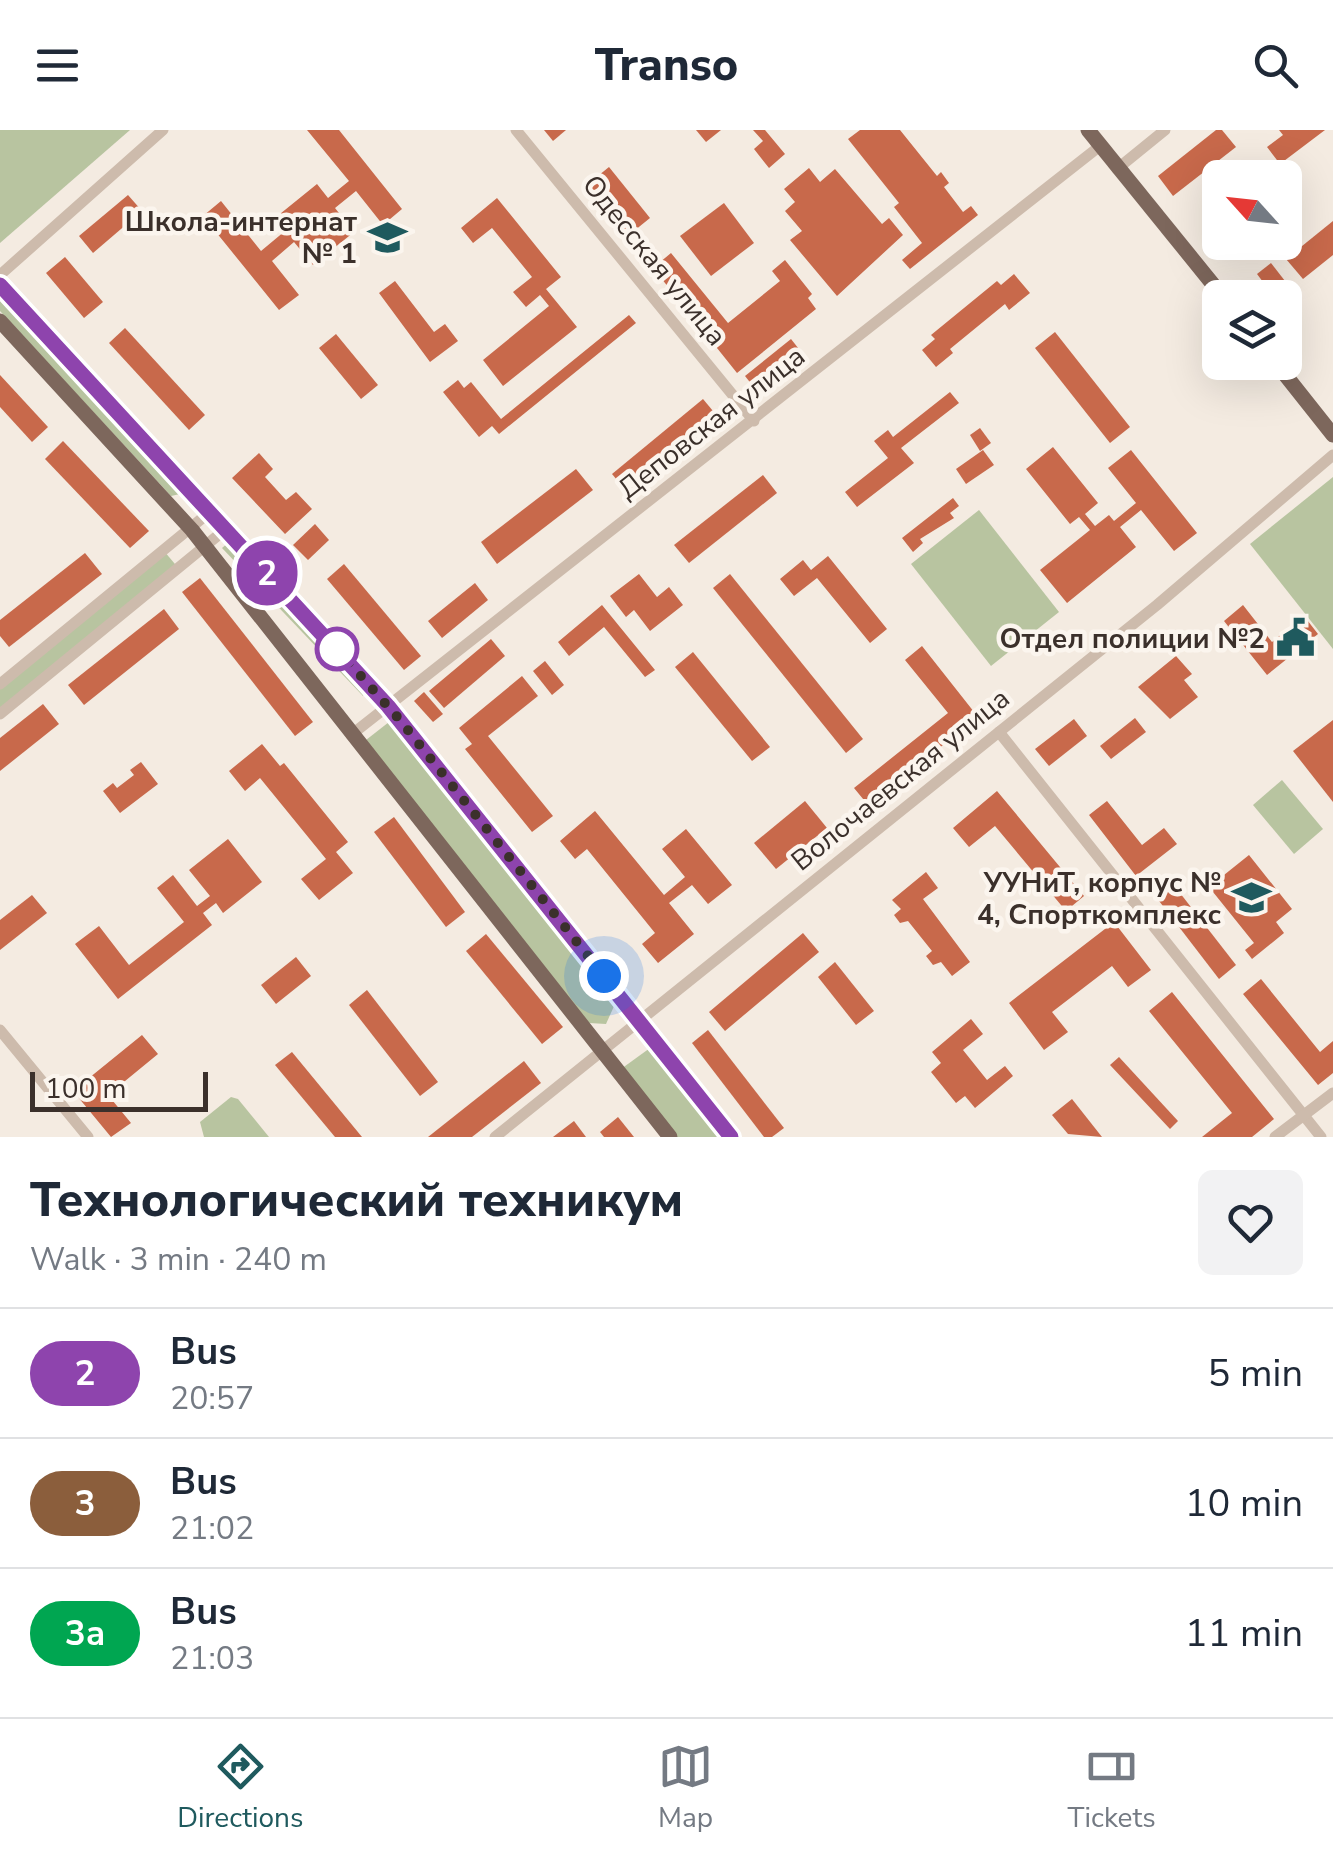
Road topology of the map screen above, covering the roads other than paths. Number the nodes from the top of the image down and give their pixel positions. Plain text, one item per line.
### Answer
1 (163, 130) edge
2 (516, 130) edge
3 (1088, 130) edge
4 (1165, 130) edge
5 (1100, 146) junction
6 (1118, 169) junction
7 (0, 275) edge
8 (1209, 280) edge
9 (0, 285) edge
10 (0, 321) edge
11 (1290, 380) edge
12 (754, 421) junction
13 (1333, 435) edge
14 (1333, 456) edge
15 (211, 512) junction
16 (226, 528) junction
17 (192, 530) junction
18 (206, 547) junction
19 (0, 684) edge
20 (388, 706) junction
21 (0, 714) edge
22 (999, 732) junction
23 (351, 736) junction
24 (639, 1020) junction
25 (0, 1030) edge
26 (602, 1051) junction
27 (1333, 1093) edge
28 (1304, 1115) junction
29 (88, 1137) edge
30 (495, 1137) edge
31 (670, 1137) edge
32 (731, 1137) edge
33 (1276, 1137) edge
34 (1321, 1137) edge

1 - 7 street
2 - 12 street, Одесская улица
3 - 5 main road
4 - 6 street
5 - 6 main road
5 - 12 street, Деповская улица
6 - 8 main road
9 - 15 main road
10 - 17 main road
11 - 13 main road
12 - 20 street, Деповская улица
14 - 22 street, Волочаевская улица
15 - 16 main road
15 - 17 street
16 - 18 street
16 - 20 main road
17 - 18 main road
17 - 19 street
18 - 21 street
18 - 23 main road
20 - 23 street, Деповская улица
20 - 24 main road
22 - 24 street, Волочаевская улица
22 - 28 street
23 - 26 main road
24 - 26 street, Волочаевская улица
24 - 32 main road
25 - 29 street
26 - 30 street, Волочаевская улица
26 - 31 main road
27 - 28 street
28 - 33 street
28 - 34 street

